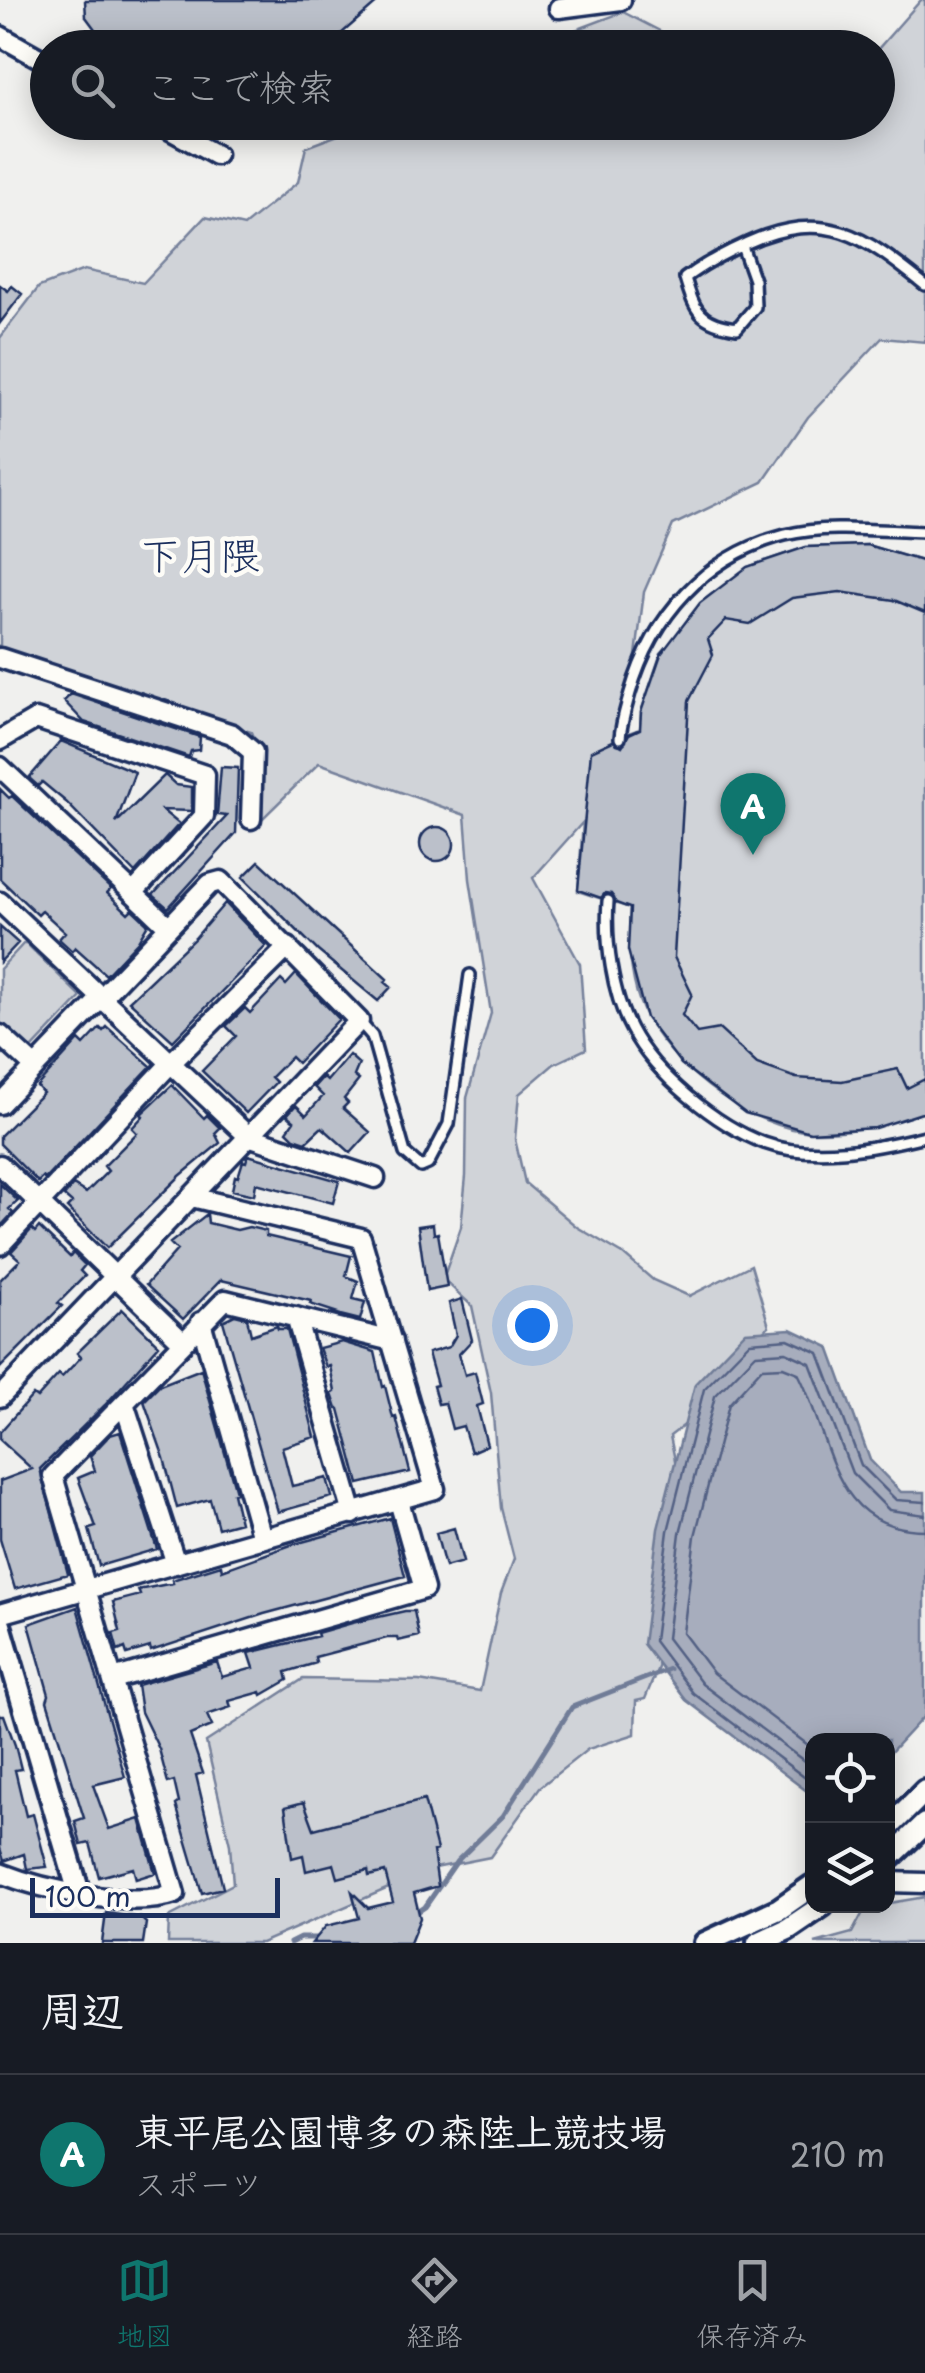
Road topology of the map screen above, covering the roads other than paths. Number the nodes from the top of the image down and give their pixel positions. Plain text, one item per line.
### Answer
1 (621, 0) edge
2 (559, 8) dead end
3 (0, 36) edge
4 (30, 52) edge
5 (189, 140) edge
6 (216, 155) dead end
7 (742, 246) junction
8 (925, 285) edge
9 (925, 532) edge
10 (0, 658) edge
11 (620, 738) dead end
12 (0, 740) edge
13 (0, 767) edge
14 (250, 819) dead end
15 (134, 893) junction
16 (608, 901) dead end
17 (0, 902) edge
18 (169, 926) junction
19 (288, 947) junction
20 (470, 975) dead end
21 (101, 998) junction
22 (359, 1021) junction
23 (0, 1035) edge
24 (170, 1064) junction
25 (35, 1068) junction
26 (0, 1104) edge
27 (248, 1136) junction
28 (925, 1136) edge
29 (0, 1165) edge
30 (376, 1178) dead end
31 (192, 1198) junction
32 (39, 1203) junction
33 (0, 1245) edge
34 (114, 1274) junction
35 (296, 1317) junction
36 (201, 1322) junction
37 (392, 1341) junction
38 (183, 1342) junction
39 (0, 1397) edge
40 (124, 1402) junction
41 (400, 1501) junction
42 (353, 1514) junction
43 (262, 1538) junction
44 (176, 1564) junction
45 (84, 1589) junction
46 (0, 1614) edge
47 (0, 1625) edge
48 (113, 1679) junction
49 (925, 1791) edge
50 (893, 1823) edge
51 (925, 1824) edge
52 (895, 1852) edge
53 (0, 1873) edge
54 (895, 1882) edge
55 (925, 1883) edge
56 (805, 1891) edge
57 (78, 1893) junction
58 (812, 1913) edge
59 (705, 1943) edge
60 (758, 1943) edge

1 - 2 street
3 - 4 street
5 - 6 street
7 - 7 lane
7 - 8 lane
9 - 11 lane
10 - 14 street
12 - 15 street
13 - 15 street
15 - 18 street
16 - 28 lane
17 - 21 street
18 - 19 street
18 - 21 street
19 - 22 street
19 - 24 street
20 - 22 lane
21 - 24 street
21 - 25 street
22 - 27 street
23 - 25 street
24 - 27 street
24 - 32 street
25 - 26 street
27 - 30 street
27 - 31 street
29 - 32 street
31 - 34 street
31 - 37 street
32 - 33 street
32 - 34 street
34 - 38 street
34 - 39 street
35 - 36 street
35 - 37 street
35 - 42 street
36 - 38 street
36 - 43 street
37 - 41 street
38 - 40 street
40 - 44 street
40 - 45 street
41 - 42 street
41 - 48 street
42 - 43 street
43 - 44 street
44 - 45 street
45 - 46 street
45 - 48 street
47 - 57 street
48 - 57 street
49 - 50 street
51 - 52 street
53 - 57 street
54 - 55 street
56 - 59 street
58 - 60 street

